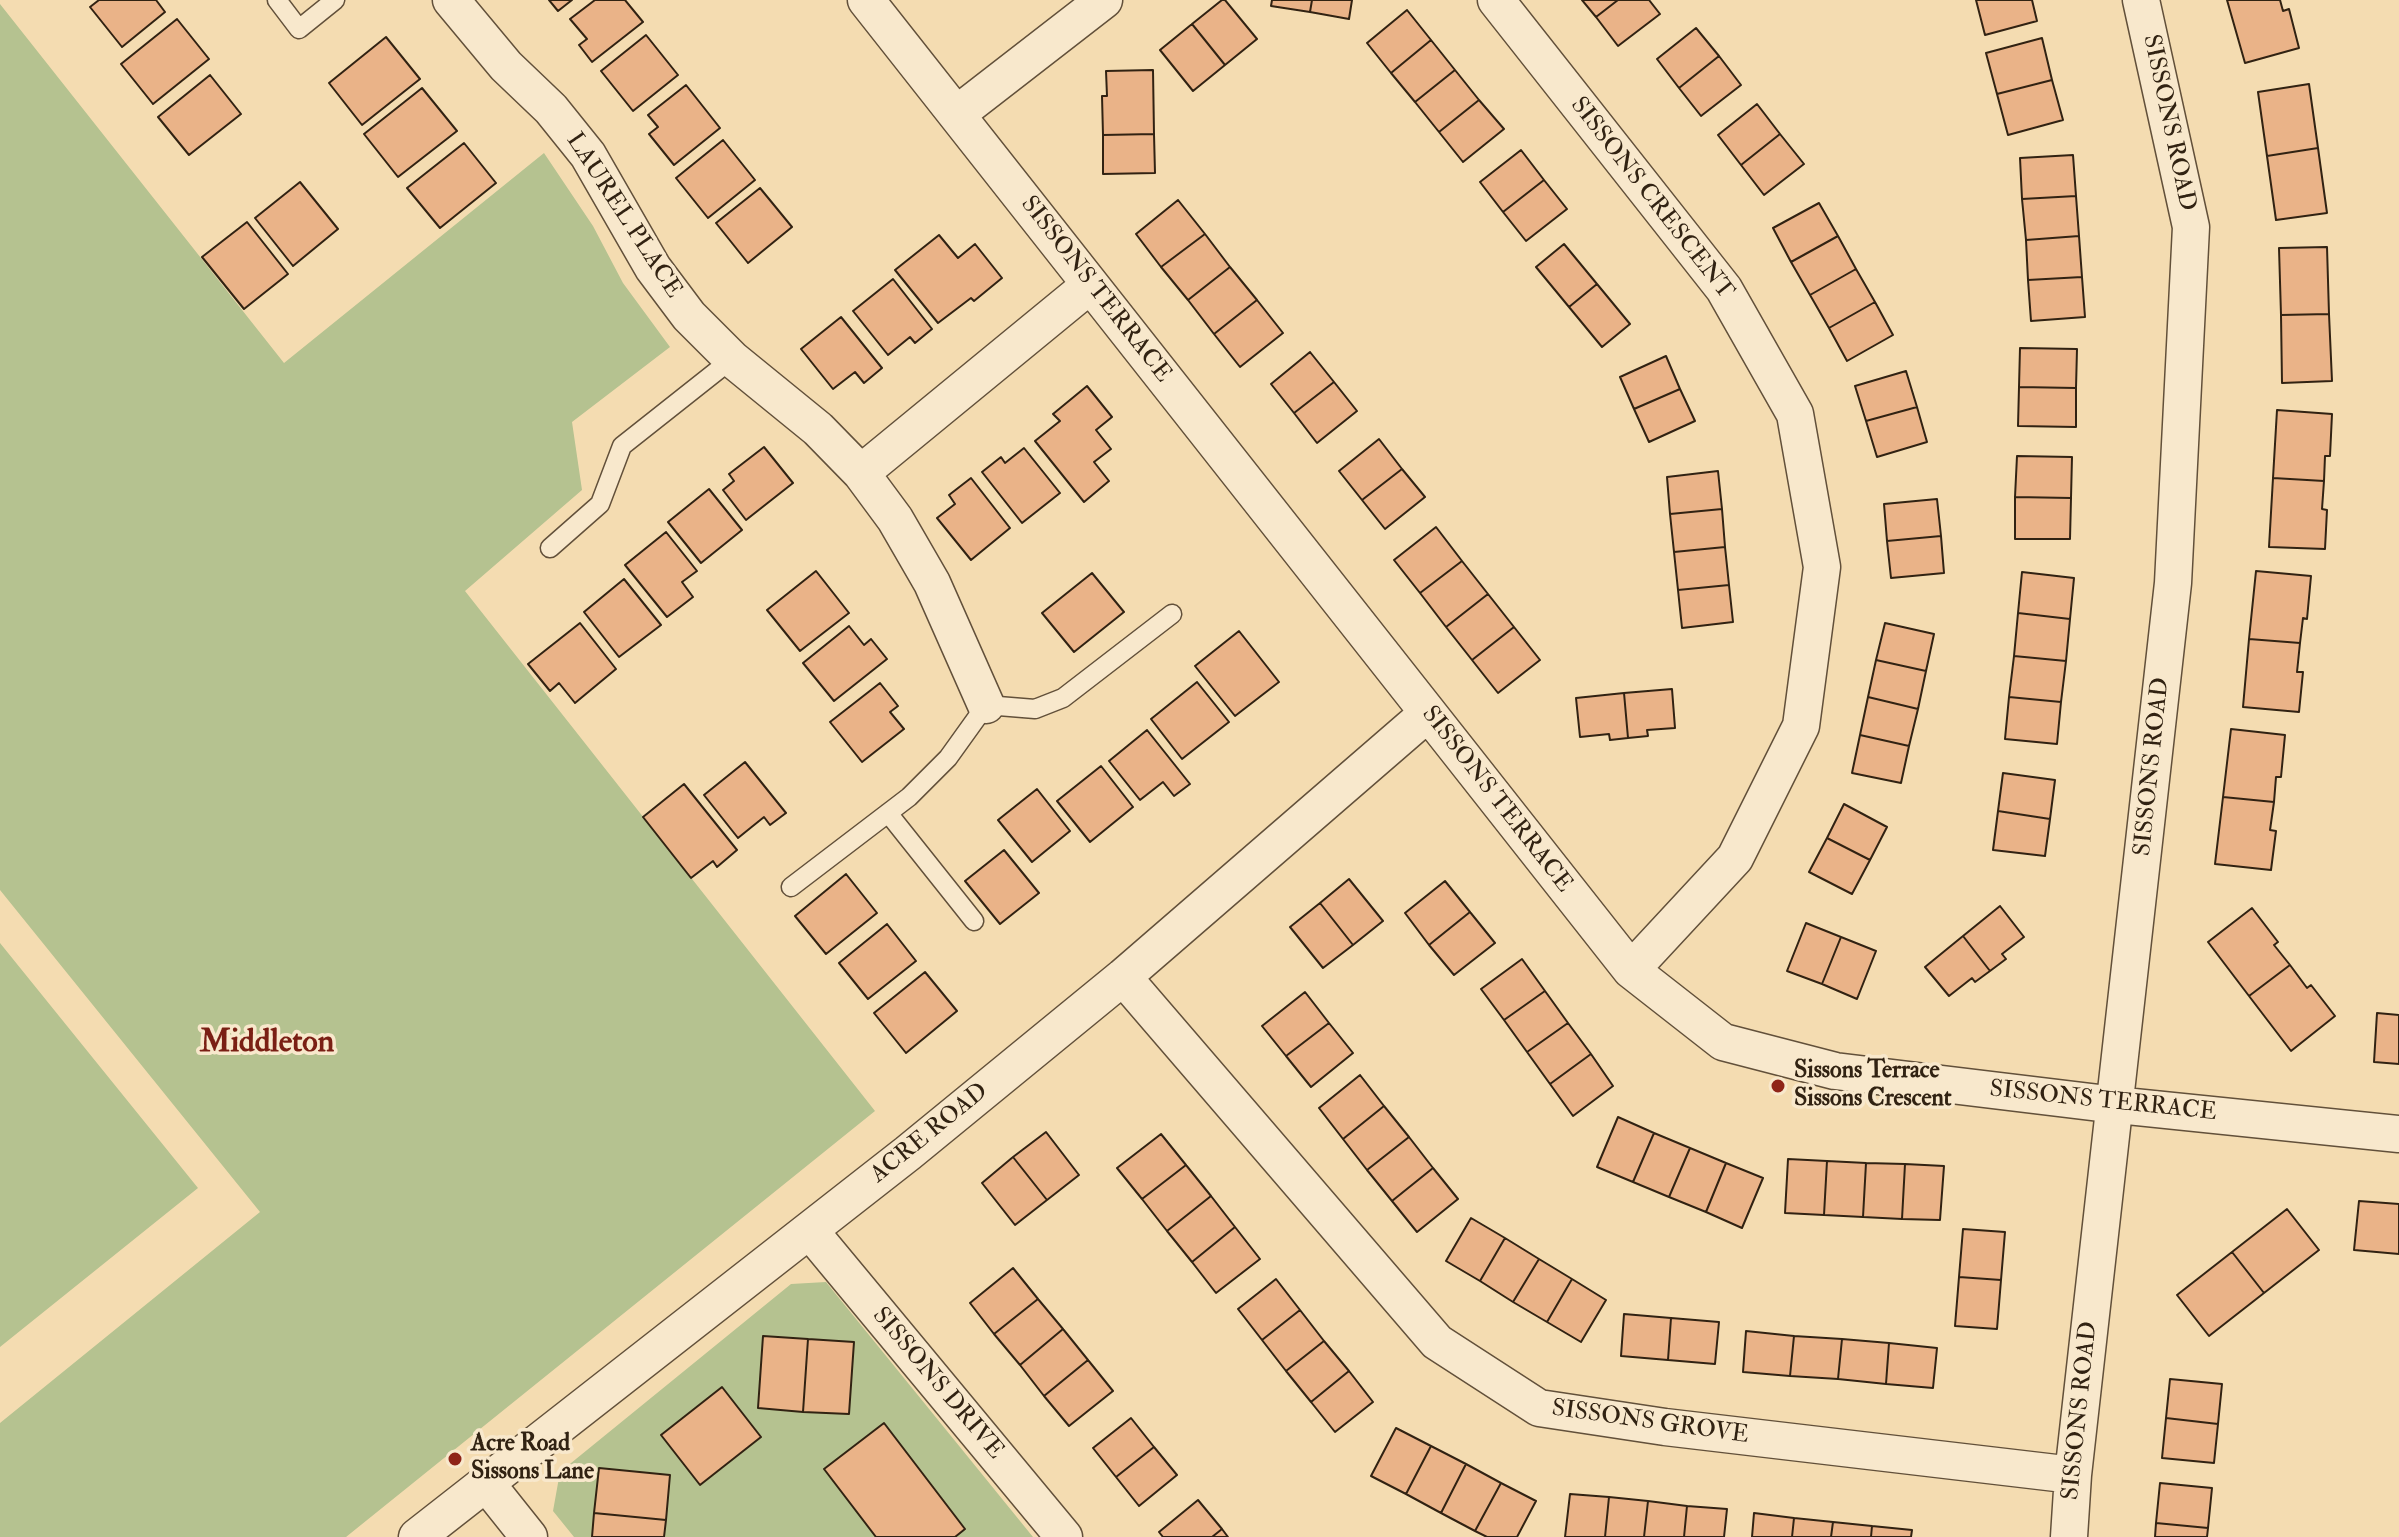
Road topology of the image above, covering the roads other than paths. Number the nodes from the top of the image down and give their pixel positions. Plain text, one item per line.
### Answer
1 (277, 0) edge
2 (335, 0) edge
3 (451, 0) edge
4 (866, 0) edge
5 (1104, 0) edge
6 (1496, 0) edge
7 (2141, 0) edge
8 (957, 114) junction
9 (1090, 285) junction
10 (732, 359) junction
11 (861, 473) junction
12 (550, 548) dead end
13 (1172, 614) dead end
14 (986, 705) junction
15 (1428, 713) junction
16 (888, 813) junction
17 (791, 887) dead end
18 (974, 921) dead end
19 (1631, 970) junction
20 (1123, 977) junction
21 (2116, 1105) junction
22 (2399, 1134) edge
23 (810, 1231) junction
24 (2073, 1475) junction
25 (486, 1483) junction
26 (417, 1537) edge
27 (529, 1537) edge
28 (1064, 1537) edge
29 (2069, 1537) edge

1 - 2 lane
3 - 10 street, LAUREL PLACE
4 - 8 street, SISSONS TERRACE
5 - 8 street
6 - 19 street, SISSONS CRESCENT
7 - 21 street, SISSONS ROAD
8 - 9 street, SISSONS TERRACE
9 - 11 street
9 - 15 street, SISSONS TERRACE
10 - 11 street, LAUREL PLACE
10 - 12 lane
11 - 14 street, LAUREL PLACE
13 - 14 lane
14 - 16 lane
15 - 19 street, SISSONS TERRACE
15 - 20 street, ACRE ROAD
16 - 17 lane
16 - 18 lane
19 - 21 street, SISSONS TERRACE
20 - 23 street, ACRE ROAD
20 - 24 street, SISSONS GROVE
21 - 22 street, SISSONS TERRACE
21 - 24 street, SISSONS ROAD
23 - 25 street, ACRE ROAD
23 - 28 street, SISSONS DRIVE
24 - 29 street, SISSONS ROAD
25 - 26 street, ACRE ROAD
25 - 27 street

